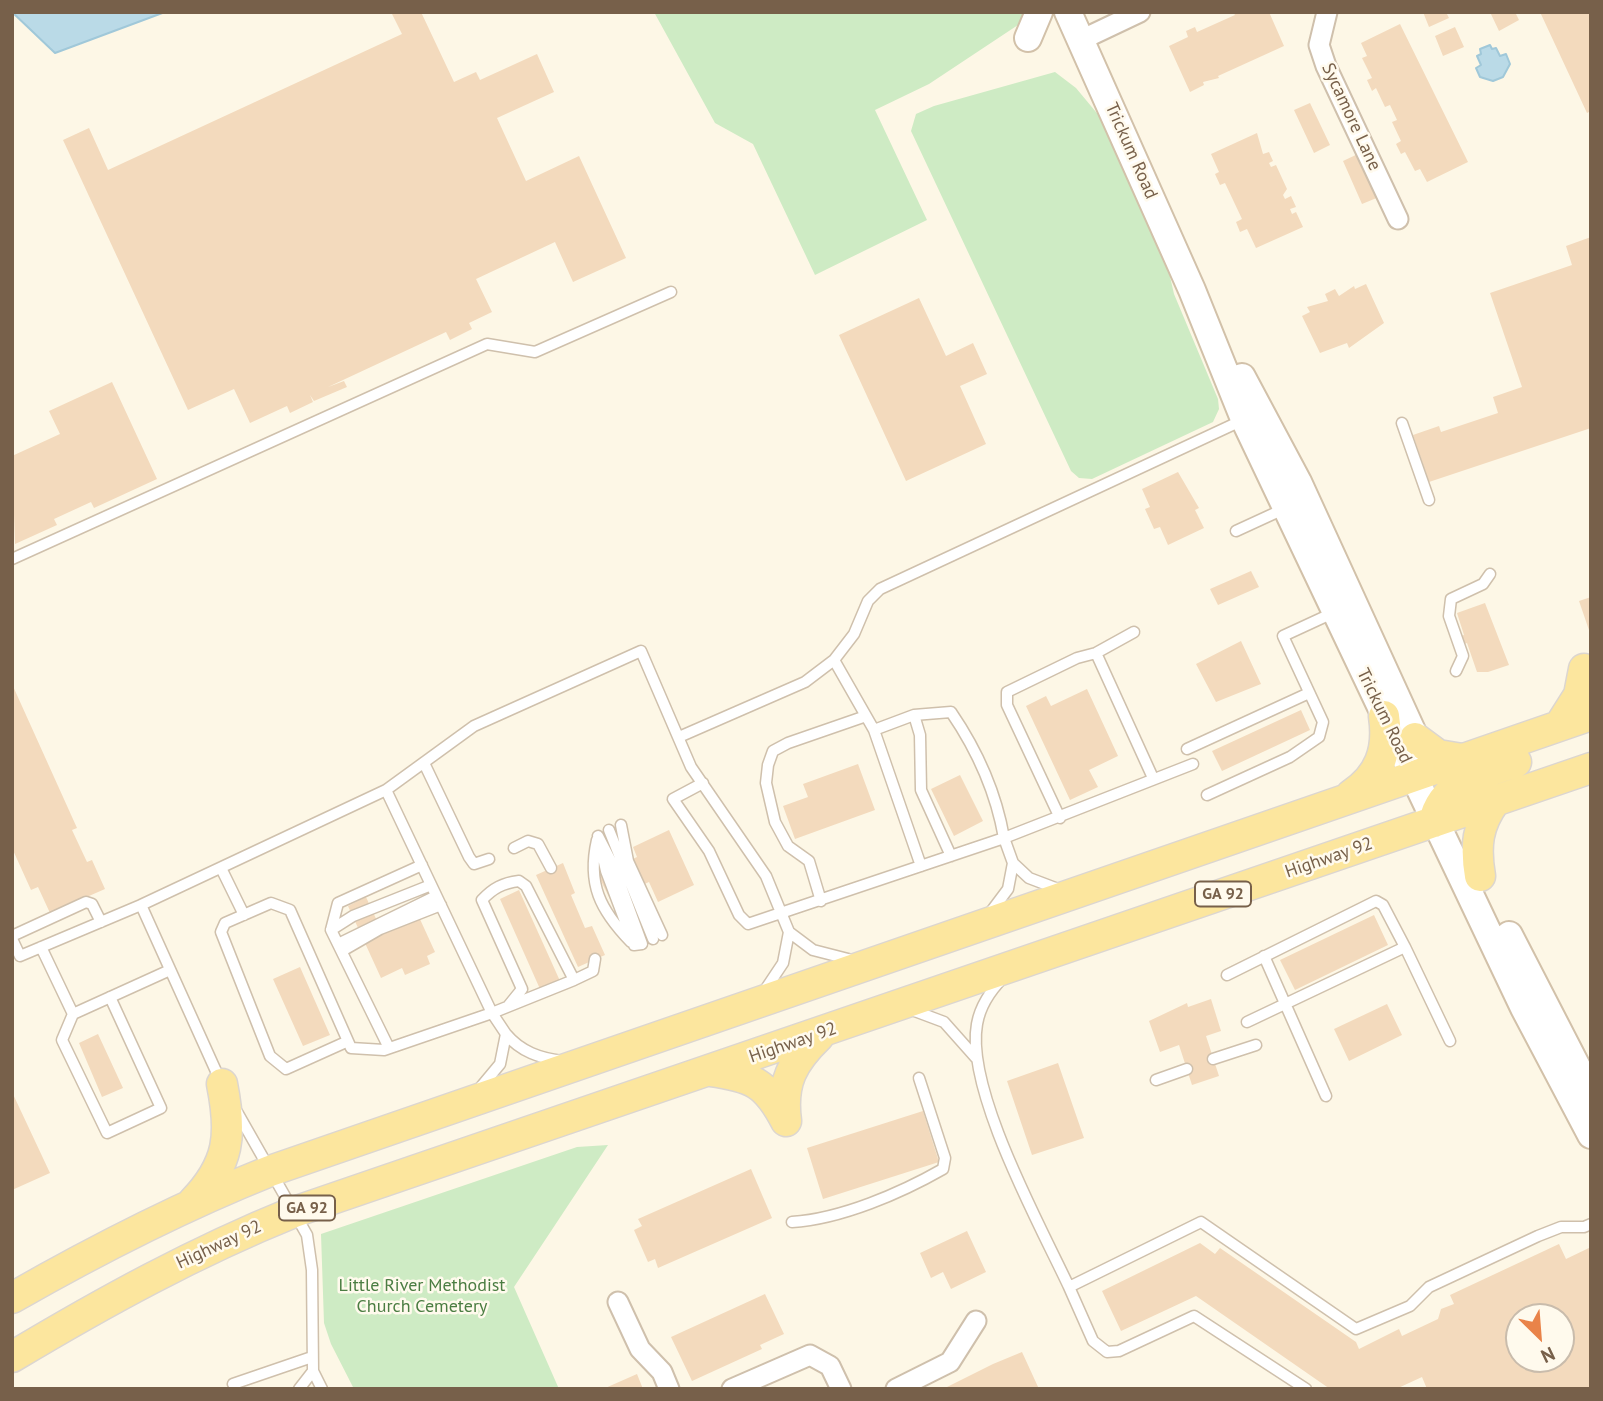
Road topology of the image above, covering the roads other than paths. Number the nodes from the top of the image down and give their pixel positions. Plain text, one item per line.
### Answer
1 (1039, 12) edge
2 (1140, 12) edge
3 (1327, 12) edge
4 (1075, 20) edge
5 (1028, 38) dead end
6 (1398, 219) dead end
7 (1192, 290) junction
8 (671, 292) dead end
9 (1244, 419) junction
10 (1402, 423) dead end
11 (1429, 500) dead end
12 (1296, 503) junction
13 (1236, 531) dead end
14 (12, 559) edge
15 (1490, 574) dead end
16 (1335, 612) junction
17 (1134, 632) dead end
18 (1096, 653) junction
19 (834, 660) junction
20 (1456, 671) dead end
21 (1591, 674) edge
22 (1309, 693) junction
23 (914, 715) junction
24 (1591, 715) edge
25 (866, 716) junction
26 (1384, 716) junction
27 (1560, 725) junction
28 (874, 730) junction
29 (1591, 736) edge
30 (679, 737) junction
31 (1415, 738) junction
32 (1186, 749) dead end
33 (1462, 759) junction
34 (424, 762) junction
35 (1193, 764) dead end
36 (1591, 768) edge
37 (1421, 773) junction
38 (1153, 778) junction
39 (703, 783) junction
40 (386, 790) junction
41 (1207, 795) dead end
42 (1345, 799) junction
43 (1495, 801) junction
44 (1442, 812) junction
45 (1060, 818) junction
46 (621, 825) dead end
47 (609, 830) dead end
48 (1004, 838) junction
49 (513, 848) dead end
50 (951, 856) junction
51 (489, 859) dead end
52 (1013, 863) junction
53 (422, 865) junction
54 (921, 866) junction
55 (221, 868) junction
56 (551, 868) dead end
57 (1480, 876) junction
58 (1072, 893) junction
59 (435, 894) junction
60 (821, 901) junction
61 (141, 905) junction
62 (781, 914) junction
63 (244, 915) junction
64 (101, 922) junction
65 (978, 925) junction
66 (789, 932) junction
67 (12, 937) edge
68 (336, 940) junction
69 (638, 945) joint
70 (41, 947) junction
71 (1405, 947) junction
72 (1264, 956) junction
73 (16, 958) edge
74 (595, 959) dead end
75 (869, 962) junction
76 (1012, 968) junction
77 (170, 970) junction
78 (1227, 975) dead end
79 (574, 980) junction
80 (110, 997) junction
81 (753, 1002) junction
82 (1285, 1004) junction
83 (508, 1006) junction
84 (897, 1008) junction
85 (492, 1013) junction
86 (73, 1014) junction
87 (1247, 1022) dead end
88 (506, 1034) junction
89 (821, 1034) junction
90 (1450, 1041) dead end
91 (346, 1042) junction
92 (1256, 1045) dead end
93 (389, 1048) junction
94 (1213, 1059) dead end
95 (977, 1060) junction
96 (576, 1063) junction
97 (1187, 1069) dead end
98 (710, 1071) junction
99 (919, 1078) dead end
100 (1156, 1080) dead end
101 (222, 1084) junction
102 (1591, 1094) edge
103 (1326, 1096) dead end
104 (462, 1103) junction
105 (1591, 1135) edge
106 (270, 1171) junction
107 (193, 1202) junction
108 (295, 1212) junction
109 (792, 1222) dead end
110 (1591, 1224) edge
111 (1069, 1287) junction
112 (12, 1298) edge
113 (618, 1302) dead end
114 (976, 1321) dead end
115 (12, 1357) edge
116 (313, 1357) junction
117 (313, 1371) junction
118 (233, 1384) dead end
119 (299, 1389) edge
120 (322, 1389) edge
121 (668, 1389) edge
122 (732, 1389) edge
123 (841, 1389) edge
124 (896, 1389) edge
125 (1306, 1389) edge

1 - 5 street
2 - 4 street
3 - 6 street, Sycamore Lane
4 - 7 street, Trickum Road
7 - 9 street, Trickum Road
7 - 12 street, Trickum Road
8 - 14 lane
9 - 12 street, Trickum Road
9 - 19 lane
10 - 11 lane
12 - 13 lane
12 - 16 street, Trickum Road
12 - 31 street, Trickum Road
15 - 20 lane
16 - 22 lane
16 - 26 street, Trickum Road
17 - 18 lane
18 - 38 lane
18 - 45 lane
19 - 25 lane
19 - 30 lane
21 - 27 main road
22 - 32 lane
22 - 41 lane
23 - 28 lane
23 - 48 lane
23 - 50 lane
24 - 27 main road, GA 92
25 - 28 lane
25 - 60 lane
26 - 37 street, Trickum Road
26 - 42 main road
27 - 33 main road, GA 92
28 - 54 lane
29 - 44 main road
30 - 34 lane
30 - 39 lane
31 - 33 main road
31 - 37 street, Trickum Road
33 - 37 main road, GA 92
34 - 40 lane
34 - 51 lane
35 - 38 lane
36 - 43 main road, Highway 92 / GA 92
37 - 42 main road, GA 92
37 - 44 street, Trickum Road
38 - 45 lane
39 - 62 lane
39 - 62 lane
40 - 53 lane
40 - 55 lane
42 - 58 main road, GA 92
43 - 44 main road, Highway 92 / GA 92
43 - 57 main road
44 - 57 street, Trickum Road
44 - 76 main road, Highway 92 / GA 92
44 - 105 street, Trickum Road
45 - 48 lane
46 - 47 lane
48 - 50 lane
48 - 52 lane
49 - 56 lane
50 - 54 lane
52 - 58 lane
52 - 65 lane
53 - 59 lane
53 - 68 lane
54 - 60 lane
55 - 61 lane
55 - 63 lane
57 - 102 street, Trickum Road
58 - 65 main road, GA 92
59 - 68 lane
59 - 68 lane
59 - 85 lane
60 - 62 lane
61 - 64 lane
61 - 77 lane
62 - 66 lane
63 - 91 lane
63 - 91 lane
64 - 67 lane
64 - 70 lane
65 - 75 main road, GA 92
66 - 75 lane
66 - 81 lane
67 - 73 lane
68 - 93 lane
69 - 69 lane
70 - 73 lane
70 - 86 lane
71 - 72 lane
71 - 82 lane
71 - 90 lane
72 - 78 lane
72 - 82 lane
74 - 79 lane
75 - 81 main road, GA 92
76 - 84 main road, Highway 92 / GA 92
76 - 95 lane
77 - 80 lane
77 - 101 lane
79 - 83 lane
79 - 83 lane
80 - 86 lane
80 - 86 lane
81 - 96 main road, GA 92
82 - 87 lane
82 - 103 lane
83 - 85 lane
84 - 89 main road, Highway 92 / GA 92
84 - 95 lane
85 - 88 lane
85 - 93 lane
88 - 96 lane
88 - 104 lane
89 - 98 main road, Highway 92 / GA 92
89 - 98 main road
91 - 93 lane
92 - 94 lane
95 - 111 lane
96 - 104 main road, GA 92
97 - 100 lane
98 - 108 main road, Highway 92 / GA 92
99 - 109 lane
101 - 106 lane
101 - 107 main road
104 - 106 main road, GA 92
106 - 107 main road, GA 92
106 - 108 lane
107 - 112 main road, GA 92
108 - 115 main road, Highway 92 / GA 92
108 - 116 lane
110 - 111 lane
111 - 125 lane
113 - 121 street
114 - 124 street
116 - 117 lane
116 - 118 lane
117 - 119 lane
117 - 120 lane
122 - 123 street

